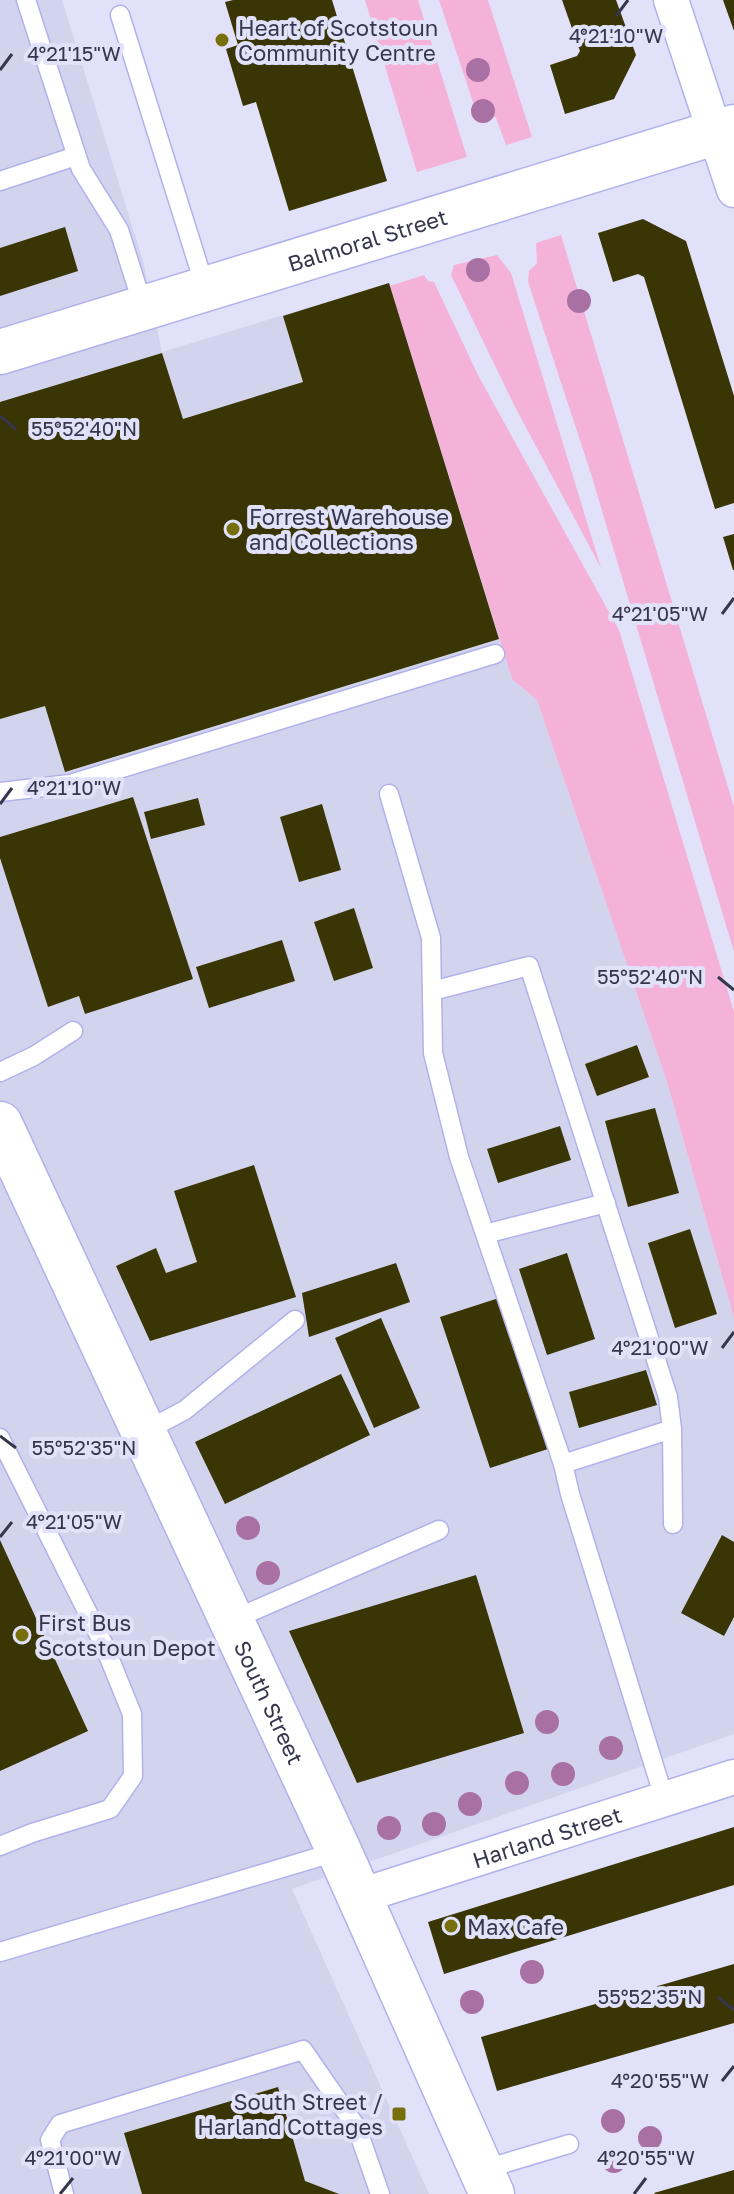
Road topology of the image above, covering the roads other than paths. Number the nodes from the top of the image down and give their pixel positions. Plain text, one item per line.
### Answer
1 (26, 0) edge
2 (671, 0) edge
3 (120, 15) dead end
4 (725, 129) edge
5 (76, 156) junction
6 (0, 181) edge
7 (734, 190) edge
8 (206, 290) junction
9 (144, 309) junction
10 (0, 352) edge
11 (495, 654) dead end
12 (0, 792) edge
13 (389, 794) dead end
14 (432, 991) junction
15 (73, 1031) dead end
16 (0, 1072) edge
17 (0, 1124) edge
18 (606, 1203) junction
19 (485, 1234) junction
20 (295, 1320) dead end
21 (672, 1429) junction
22 (142, 1433) junction
23 (0, 1438) edge
24 (563, 1464) junction
25 (673, 1524) dead end
26 (439, 1530) dead end
27 (230, 1621) junction
28 (734, 1777) edge
29 (664, 1798) junction
30 (0, 1846) edge
31 (339, 1851) junction
32 (360, 1896) junction
33 (0, 1952) edge
34 (569, 2144) dead end
35 (487, 2182) edge
36 (64, 2194) edge
37 (380, 2194) edge

1 - 5 lane
2 - 4 street
3 - 8 lane
4 - 7 street
4 - 8 street, Balmoral Street
5 - 6 lane
5 - 9 lane
8 - 9 street, Balmoral Street
9 - 10 street, Balmoral Street
11 - 12 lane
13 - 14 lane
14 - 18 lane
14 - 19 lane
15 - 16 lane
17 - 22 street, South Street
18 - 19 lane
18 - 21 lane
19 - 24 lane
20 - 22 lane
21 - 24 lane
21 - 25 lane
22 - 27 street, South Street
23 - 30 lane
24 - 29 lane
26 - 27 lane
27 - 31 street, South Street
28 - 29 street, Harland Street
29 - 32 street, Harland Street
31 - 32 street, South Street
31 - 33 lane
32 - 35 street, South Street
34 - 35 lane
36 - 37 lane

